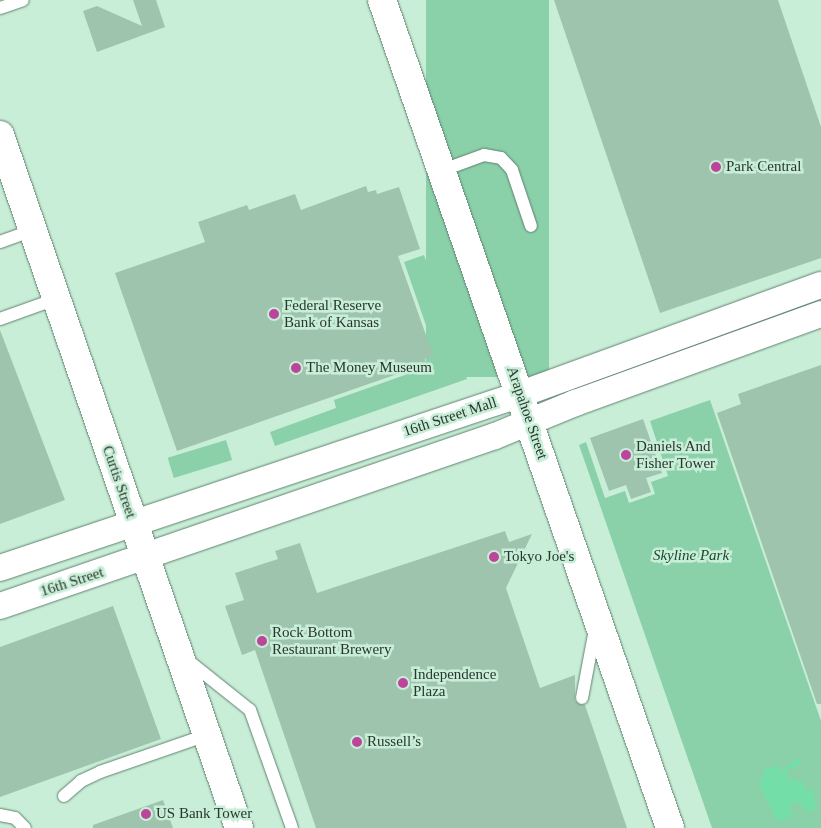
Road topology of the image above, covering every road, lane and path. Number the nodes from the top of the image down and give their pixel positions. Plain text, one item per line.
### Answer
1 (23, 0) edge
2 (382, 0) edge
3 (0, 8) edge
4 (0, 135) edge
5 (443, 170) junction
6 (531, 226) dead end
7 (33, 230) junction
8 (0, 242) edge
9 (821, 285) edge
10 (56, 299) junction
11 (821, 314) edge
12 (0, 319) edge
13 (521, 394) junction
14 (530, 422) junction
15 (133, 522) junction
16 (143, 557) junction
17 (0, 568) edge
18 (0, 606) edge
19 (597, 618) junction
20 (178, 653) junction
21 (582, 698) dead end
22 (207, 735) junction
23 (64, 796) dead end
24 (0, 815) edge
25 (26, 828) edge
26 (239, 828) edge
27 (292, 828) edge
28 (670, 828) edge

1 - 3 lane
2 - 5 street, Arapahoe Street
4 - 7 street, Curtis Street
5 - 6 lane
5 - 13 street, Arapahoe Street
7 - 8 lane
7 - 10 street, Curtis Street
9 - 13 street, 16th Street Mall
10 - 12 lane
10 - 15 street, Curtis Street
11 - 14 street, 16th Street Mall
13 - 14 street, Arapahoe Street
13 - 15 street, 16th Street Mall
14 - 16 street, 16th Street Mall
14 - 19 street, Arapahoe Street
15 - 16 street, Curtis Street
15 - 17 street
16 - 18 street, 16th Street
16 - 20 street, Curtis Street
19 - 21 lane
19 - 28 street, Arapahoe Street
20 - 22 street, Curtis Street
20 - 27 lane
22 - 23 lane
22 - 26 street, Curtis Street
24 - 25 lane

